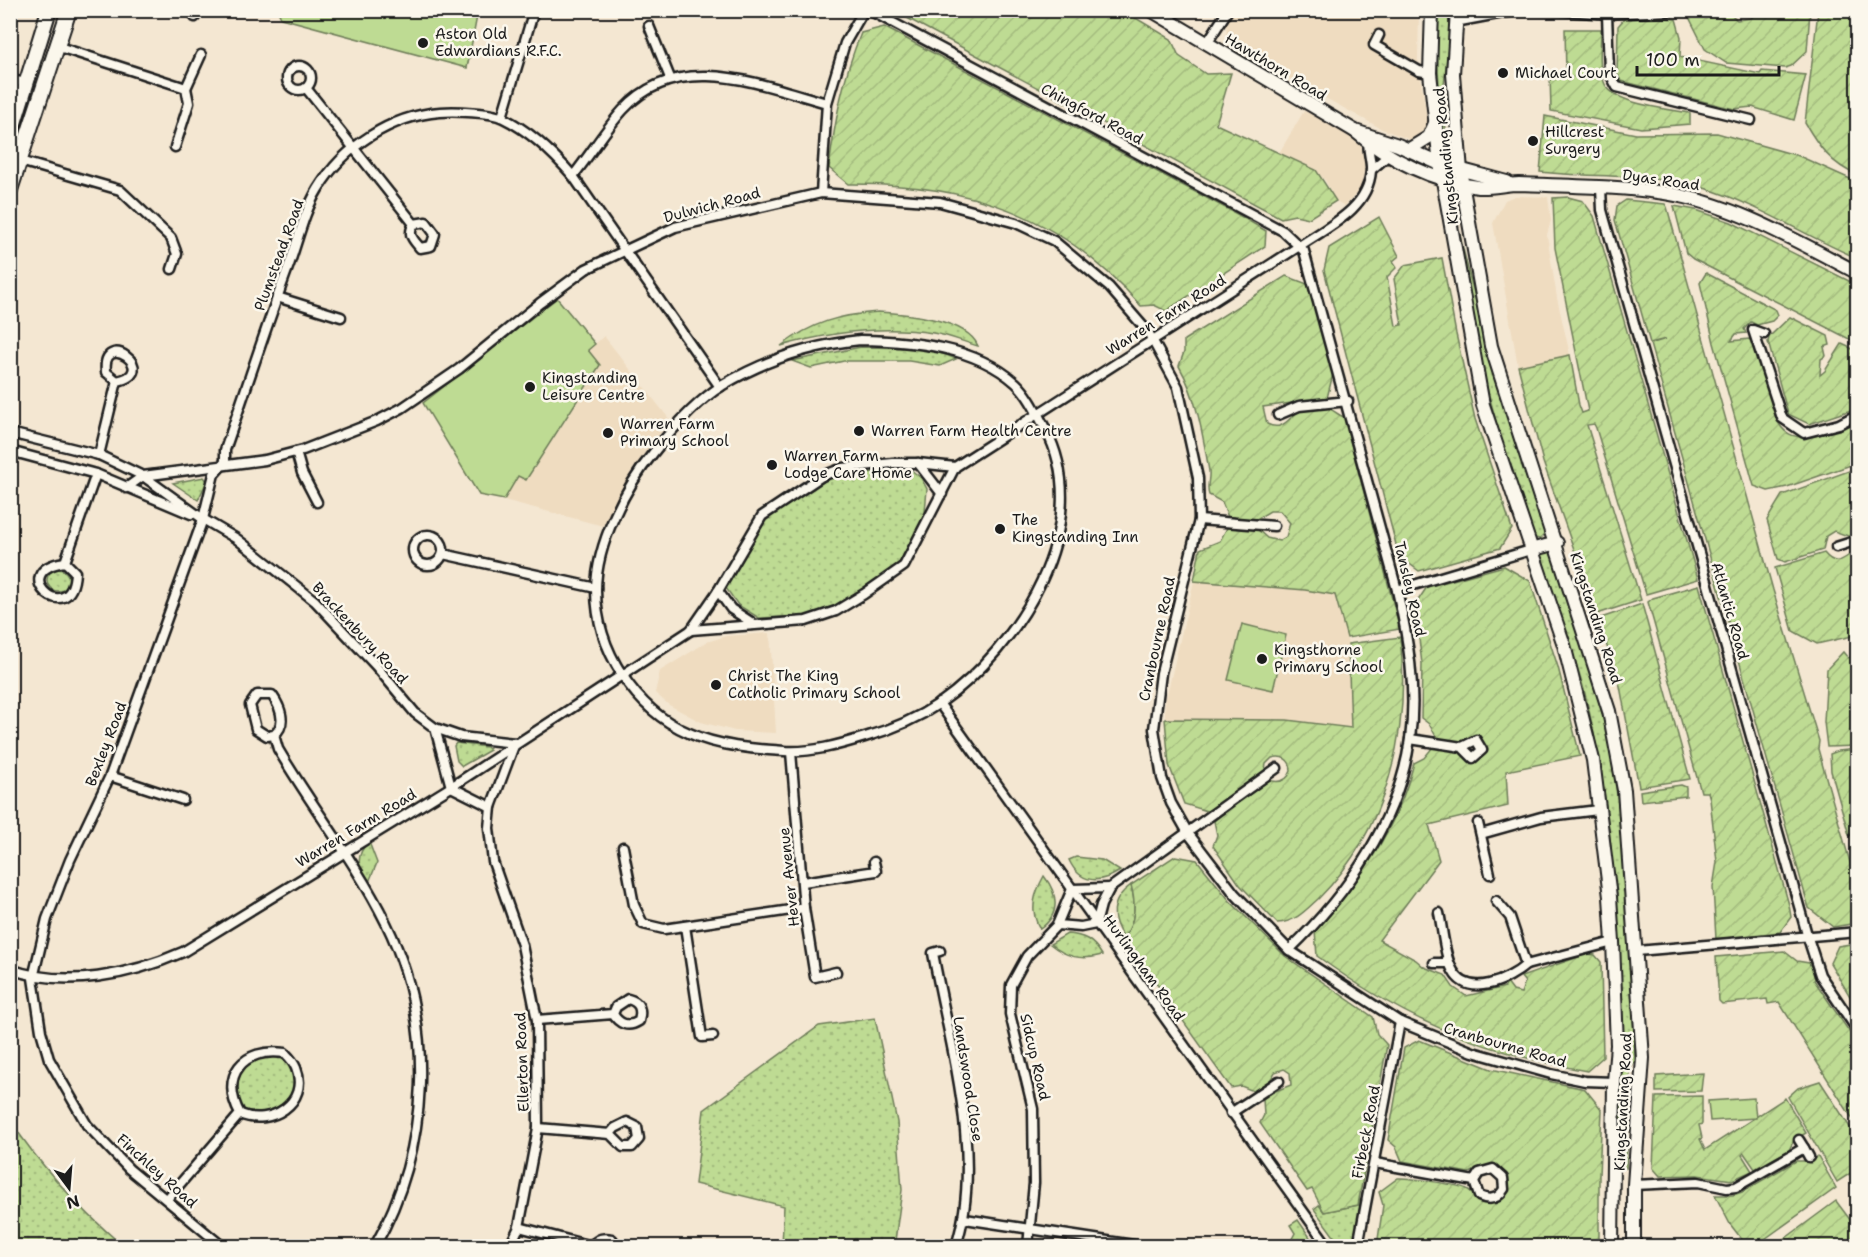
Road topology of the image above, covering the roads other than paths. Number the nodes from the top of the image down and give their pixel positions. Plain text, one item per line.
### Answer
1 (49, 10) edge
2 (69, 10) edge
3 (534, 10) edge
4 (864, 10) edge
5 (869, 10) edge
6 (1150, 10) edge
7 (1228, 10) edge
8 (1432, 10) edge
9 (1519, 10) edge
10 (1554, 10) edge
11 (1670, 11) edge
12 (1607, 14) junction
13 (1456, 16) edge
14 (649, 26) dead end
15 (1379, 35) dead end
16 (1207, 43) junction
17 (56, 46) junction
18 (201, 55) dead end
19 (1430, 73) junction
20 (670, 78) junction
21 (10, 80) edge
22 (27, 83) junction
23 (186, 88) junction
24 (306, 88) dead end
25 (827, 103) junction
26 (502, 117) junction
27 (1437, 117) junction
28 (1751, 120) dead end
29 (10, 136) edge
30 (1369, 139) junction
31 (175, 147) dead end
32 (354, 148) junction
33 (1408, 150) junction
34 (1390, 154) junction
35 (20, 161) junction
36 (1440, 164) junction
37 (1371, 170) junction
38 (573, 176) junction
39 (1461, 177) junction
40 (1443, 179) junction
41 (1601, 188) junction
42 (10, 190) edge
43 (821, 193) junction
44 (414, 224) dead end
45 (1301, 245) junction
46 (625, 249) junction
47 (172, 269) dead end
48 (1857, 273) edge
49 (277, 297) junction
50 (341, 317) dead end
51 (1764, 334) dead end
52 (1153, 340) junction
53 (117, 381) dead end
54 (720, 387) junction
55 (1348, 401) junction
56 (1038, 414) junction
57 (1857, 414) edge
58 (1278, 416) dead end
59 (10, 433) edge
60 (10, 451) edge
61 (296, 452) junction
62 (99, 455) junction
63 (918, 463) junction
64 (956, 467) junction
65 (221, 468) junction
66 (96, 474) junction
67 (143, 476) junction
68 (126, 488) junction
69 (942, 494) junction
70 (317, 502) dead end
71 (203, 519) junction
72 (1199, 520) junction
73 (1274, 526) dead end
74 (1857, 540) edge
75 (1557, 543) junction
76 (1836, 547) dead end
77 (1534, 549) junction
78 (443, 554) dead end
79 (65, 562) junction
80 (596, 588) junction
81 (1398, 590) junction
82 (718, 591) junction
83 (754, 623) junction
84 (691, 630) junction
85 (622, 674) junction
86 (939, 704) junction
87 (435, 728) junction
88 (274, 735) junction
89 (1410, 739) junction
90 (515, 743) junction
91 (1462, 747) dead end
92 (791, 752) junction
93 (1277, 768) dead end
94 (110, 776) junction
95 (451, 787) junction
96 (183, 800) dead end
97 (491, 807) junction
98 (1598, 810) junction
99 (1478, 824) dead end
100 (1188, 833) junction
101 (1480, 834) junction
102 (623, 847) dead end
103 (343, 852) junction
104 (874, 862) dead end
105 (1490, 874) dead end
106 (803, 882) junction
107 (1110, 888) junction
108 (1072, 889) junction
109 (1496, 901) dead end
110 (804, 908) junction
111 (1439, 913) dead end
112 (1096, 924) junction
113 (685, 926) junction
114 (1057, 926) junction
115 (1857, 932) edge
116 (1808, 938) junction
117 (1613, 942) junction
118 (1289, 950) junction
119 (940, 951) dead end
120 (1637, 951) junction
121 (1434, 963) dead end
122 (1449, 963) junction
123 (1526, 965) junction
124 (10, 969) edge
125 (836, 972) dead end
126 (33, 978) junction
127 (613, 1014) dead end
128 (537, 1020) junction
129 (1400, 1022) junction
130 (1857, 1031) edge
131 (713, 1036) dead end
132 (1279, 1081) dead end
133 (1614, 1082) junction
134 (1231, 1113) junction
135 (240, 1114) junction
136 (538, 1128) junction
137 (610, 1134) dead end
138 (1809, 1157) dead end
139 (1375, 1163) junction
140 (1474, 1181) dead end
141 (1612, 1185) junction
142 (1634, 1185) junction
143 (167, 1199) junction
144 (965, 1219) junction
145 (519, 1227) junction
146 (1031, 1228) junction
147 (222, 1246) edge
148 (375, 1246) edge
149 (510, 1246) edge
150 (592, 1246) edge
151 (617, 1246) edge
152 (956, 1246) edge
153 (1028, 1246) edge
154 (1140, 1246) edge
155 (1329, 1246) edge
156 (1358, 1246) edge
157 (1612, 1246) edge
158 (1634, 1246) edge

1 - 22 main road
2 - 17 main road
3 - 26 street
4 - 25 street
5 - 45 street, Chingford Road
6 - 16 main road, Hawthorn Road
7 - 16 street
8 - 19 main road, Kingstanding Road
9 - 13 street
10 - 12 street
11 - 12 street
12 - 28 street
13 - 39 main road, Kingstanding Road
14 - 20 street
15 - 19 street
16 - 30 main road, Hawthorn Road
17 - 23 street
17 - 35 main road
18 - 23 street
19 - 27 main road, Kingstanding Road
20 - 25 street
20 - 38 street
21 - 22 street
22 - 29 main road
23 - 31 street
24 - 32 street
25 - 43 street
26 - 32 street, Plumstead Road
26 - 38 street, Plumstead Road
27 - 33 main road
27 - 36 main road, Kingstanding Road
30 - 33 main road, Hawthorn Road
30 - 34 main road, Hawthorn Road
30 - 37 street, Warren Farm Road
32 - 44 street
32 - 49 street, Plumstead Road
33 - 36 main road, Hawthorn Road
34 - 37 street
34 - 40 main road, Hawthorn Road
35 - 42 main road
35 - 47 street
36 - 39 main road, Hawthorn Road
36 - 40 main road, Kingstanding Road
37 - 45 street, Warren Farm Road
38 - 46 street, Plumstead Road
39 - 40 main road, Hawthorn Road
39 - 41 main road, Dyas Road
39 - 75 main road, Kingstanding Road
40 - 77 main road, Kingstanding Road
41 - 48 main road, Dyas Road
41 - 116 street, Atlantic Road
43 - 46 street, Dulwich Road
43 - 52 street, Dulwich Road
45 - 52 street, Warren Farm Road
45 - 55 street, Tansley Road
46 - 54 street, Plumstead Road
46 - 61 street, Dulwich Road
49 - 50 street
49 - 65 street, Plumstead Road
51 - 57 street
52 - 56 street, Warren Farm Road
52 - 72 street, Cranbourne Road
53 - 62 street
54 - 56 street
54 - 80 street
55 - 58 street
55 - 81 street, Tansley Road
56 - 64 street, Warren Farm Road
56 - 86 street
59 - 62 street, Brackenbury Road
60 - 66 street, Brackenbury Road
61 - 65 street, Dulwich Road
61 - 70 street
62 - 67 street, Brackenbury Road
63 - 64 street, Warren Farm Road
63 - 69 street
63 - 82 street, Warren Farm Road
64 - 69 street, Warren Farm Road
65 - 67 street
65 - 71 street, Plumstead Road
66 - 68 street, Brackenbury Road
66 - 79 street
67 - 68 street
67 - 71 street, Brackenbury Road
68 - 71 street, Brackenbury Road
69 - 83 street, Warren Farm Road
71 - 87 street, Brackenbury Road
71 - 94 street, Bexley Road
72 - 73 street
72 - 100 street, Cranbourne Road
74 - 76 street
75 - 77 main road
75 - 120 main road, Kingstanding Road
77 - 81 street
77 - 98 main road, Kingstanding Road
78 - 80 street
79 - 79 street
80 - 85 street
81 - 89 street, Tansley Road
82 - 83 street
82 - 84 street, Warren Farm Road
83 - 84 street, Warren Farm Road
84 - 85 street, Warren Farm Road
85 - 90 street, Warren Farm Road
85 - 92 street
86 - 92 street
86 - 108 street, Hurlingham Road
87 - 90 street, Brackenbury Road
87 - 95 street
88 - 88 street
88 - 103 street
89 - 91 street
89 - 118 street, Tansley Road
90 - 95 street, Warren Farm Road
90 - 97 street, Ellerton Road
92 - 106 street, Hever Avenue
93 - 100 street
94 - 96 street
94 - 126 street, Bexley Road
95 - 97 street
95 - 103 street, Warren Farm Road
97 - 128 street, Ellerton Road
98 - 101 street
98 - 117 main road, Kingstanding Road
99 - 101 street
100 - 107 street
100 - 118 street, Cranbourne Road
101 - 105 street
102 - 113 street
103 - 126 street, Warren Farm Road
103 - 148 street
104 - 106 street
106 - 110 street, Hever Avenue
107 - 108 street
107 - 112 street
108 - 112 street, Hurlingham Road
108 - 114 street, Sidcup Road
109 - 123 street
110 - 113 street
110 - 125 street, Hever Avenue
111 - 122 street
112 - 114 street
112 - 134 street, Hurlingham Road
113 - 131 street
114 - 146 street, Sidcup Road
115 - 116 street
116 - 120 street
116 - 130 street, Atlantic Road
117 - 123 street
117 - 133 main road, Kingstanding Road
118 - 129 street, Cranbourne Road
119 - 144 street, Landswood Close
120 - 142 main road, Kingstanding Road
121 - 122 street
122 - 123 street
124 - 126 street, Warren Farm Road
126 - 143 street, Finchley Road
127 - 128 street
128 - 136 street, Ellerton Road
129 - 133 street, Cranbourne Road
129 - 139 street, Firbeck Road
132 - 134 street
133 - 141 main road, Kingstanding Road
134 - 155 street, Hurlingham Road
135 - 135 street
135 - 143 street
136 - 137 street
136 - 145 street, Ellerton Road
138 - 142 street
139 - 140 street
139 - 156 street, Firbeck Road
141 - 142 main road
141 - 157 main road, Kingstanding Road
142 - 158 main road, Kingstanding Road
143 - 147 street, Finchley Road
144 - 146 street
144 - 152 street, Landswood Close
145 - 149 street, Ellerton Road
145 - 150 street
146 - 153 street, Sidcup Road
146 - 154 street
150 - 151 street

